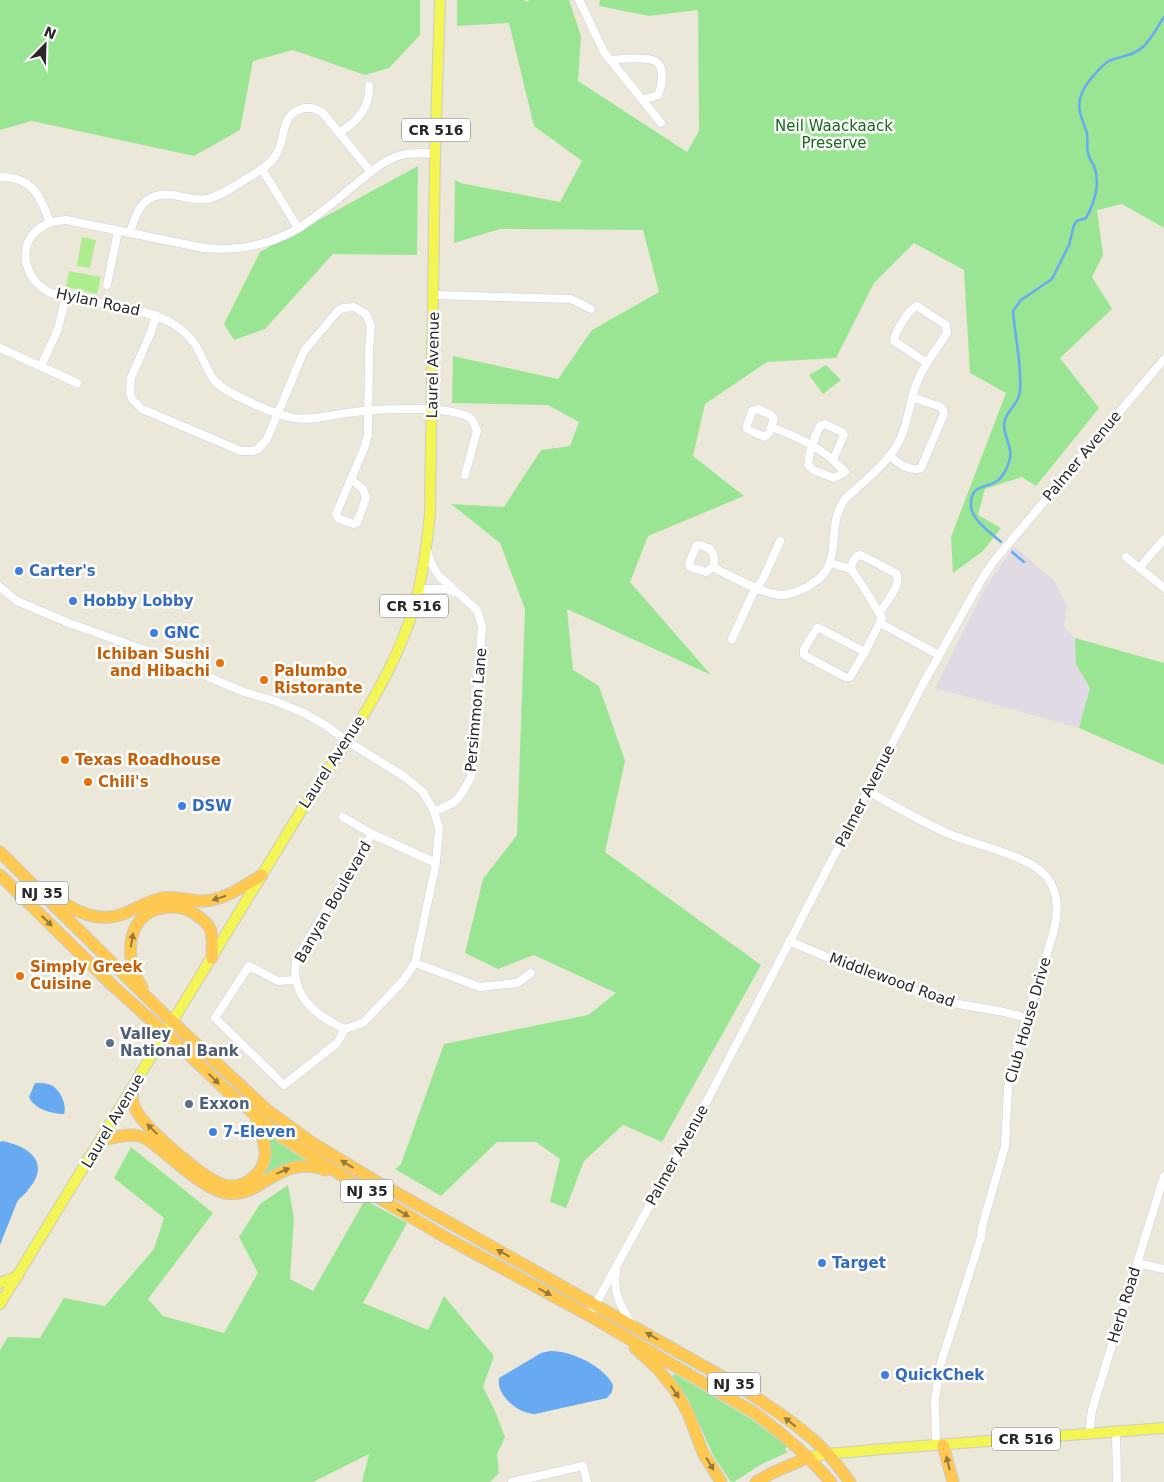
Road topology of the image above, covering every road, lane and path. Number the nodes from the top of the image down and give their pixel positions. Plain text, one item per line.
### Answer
1 (440, 0) edge
2 (578, 0) edge
3 (610, 60) junction
4 (369, 86) dead end
5 (642, 100) junction
6 (661, 123) dead end
7 (339, 133) junction
8 (435, 154) junction
9 (262, 169) junction
10 (371, 172) junction
11 (0, 177) edge
12 (50, 223) junction
13 (298, 228) junction
14 (118, 231) junction
15 (130, 233) junction
16 (107, 285) dead end
17 (435, 295) junction
18 (66, 296) junction
19 (591, 309) dead end
20 (156, 315) junction
21 (0, 348) edge
22 (1164, 359) edge
23 (927, 364) junction
24 (41, 366) junction
25 (78, 383) dead end
26 (912, 396) junction
27 (368, 410) junction
28 (431, 410) junction
29 (278, 412) junction
30 (772, 427) dead end
31 (813, 444) junction
32 (890, 456) junction
33 (833, 460) junction
34 (464, 475) dead end
35 (351, 479) junction
36 (1164, 539) edge
37 (780, 541) dead end
38 (427, 550) junction
39 (1126, 557) dead end
40 (830, 563) junction
41 (713, 567) junction
42 (1140, 567) junction
43 (850, 569) junction
44 (0, 587) edge
45 (419, 588) junction
46 (757, 588) junction
47 (1164, 588) edge
48 (463, 597) junction
49 (879, 613) junction
50 (880, 623) junction
51 (732, 639) dead end
52 (865, 652) junction
53 (939, 655) junction
54 (347, 741) junction
55 (868, 791) junction
56 (434, 811) junction
57 (344, 817) dead end
58 (372, 834) junction
59 (0, 852) edge
60 (436, 863) junction
61 (16, 867) junction
62 (0, 875) edge
63 (262, 875) junction
64 (789, 941) junction
65 (212, 958) junction
66 (415, 963) junction
67 (531, 973) dead end
68 (296, 980) junction
69 (152, 1001) junction
70 (1027, 1018) junction
71 (173, 1022) junction
72 (345, 1029) junction
73 (166, 1033) junction
74 (132, 1089) junction
75 (256, 1117) junction
76 (101, 1140) junction
77 (340, 1174) junction
78 (1164, 1176) edge
79 (1137, 1263) junction
80 (617, 1266) junction
81 (1164, 1269) edge
82 (18, 1276) junction
83 (0, 1283) edge
84 (0, 1304) edge
85 (596, 1305) junction
86 (590, 1316) junction
87 (633, 1326) junction
88 (617, 1332) junction
89 (1164, 1428) edge
90 (1116, 1432) junction
91 (1089, 1434) junction
92 (940, 1445) junction
93 (827, 1454) junction
94 (809, 1457) junction
95 (512, 1482) edge
96 (586, 1482) edge
97 (721, 1482) edge
98 (756, 1482) edge
99 (830, 1482) edge
100 (850, 1482) edge
101 (953, 1482) edge
102 (1117, 1482) edge

1 - 8 main road, Laurel Avenue / CR 516
2 - 3 street
3 - 5 street
3 - 5 street
4 - 7 street
5 - 6 street
7 - 9 street
7 - 10 street
8 - 10 street
8 - 17 main road, Laurel Avenue / CR 516
9 - 13 street
9 - 15 street
10 - 13 street
11 - 12 street
12 - 14 street
12 - 18 street, Hylan Road
13 - 15 street
14 - 15 street
14 - 16 street
17 - 19 street
17 - 28 main road, Laurel Avenue / CR 516
18 - 20 street, Hylan Road
18 - 24 street
20 - 29 street, Hylan Road
20 - 29 street
21 - 24 street
22 - 53 street, Palmer Avenue
23 - 23 street
23 - 26 street
24 - 25 street
26 - 32 street
26 - 32 street
27 - 28 street, Hylan Road
27 - 29 street, Hylan Road
27 - 29 street
27 - 35 street
28 - 34 street, Hylan Road
28 - 38 main road, Laurel Avenue / CR 516
30 - 31 street
31 - 33 street
31 - 33 street
31 - 33 street
32 - 40 street
35 - 35 street
36 - 42 street
37 - 46 street
38 - 45 main road, Laurel Avenue / CR 516
38 - 48 street, Persimmon Lane
39 - 42 street
40 - 43 street
40 - 46 street
41 - 41 street
41 - 46 street
42 - 47 street
43 - 49 street
43 - 49 street
44 - 54 street
45 - 48 street
45 - 54 main road, Laurel Avenue / CR 516
46 - 51 street
48 - 56 street, Persimmon Lane
49 - 50 street
50 - 52 street
50 - 53 street
52 - 52 street
53 - 55 street, Palmer Avenue
54 - 56 street
54 - 63 main road, Laurel Avenue / CR 516
55 - 64 street, Palmer Avenue
55 - 70 street, Club House Drive
56 - 60 street
57 - 58 street
58 - 60 street
58 - 68 street, Banyan Boulevard
59 - 61 highway, NJ 35
60 - 66 street
63 -> 61 highway
61 - 69 highway, NJ 35
62 -> 73 highway, NJ 35
63 - 65 main road, Laurel Avenue / CR 516
64 - 70 street, Middlewood Road
64 - 80 street, Palmer Avenue
69 -> 65 highway
65 - 71 main road, Laurel Avenue / CR 516
66 - 67 street
66 - 72 street
68 - 72 street, Banyan Boulevard
68 - 72 street
69 - 71 highway, NJ 35
70 - 92 street, Club House Drive
71 - 73 main road, Laurel Avenue / CR 516
85 -> 71 highway, NJ 35
73 - 74 main road, Laurel Avenue
73 -> 75 highway, NJ 35
75 -> 74 highway
74 - 76 main road, Laurel Avenue
75 - 77 highway, NJ 35
76 -> 77 highway
76 - 82 main road, Laurel Avenue
77 -> 86 highway, NJ 35
78 - 79 street, Herb Road
79 - 81 street
79 - 91 street, Herb Road
80 - 85 street, Palmer Avenue
80 - 87 street, Palmer Avenue
82 - 83 main road
82 - 84 main road, Laurel Avenue
85 - 86 street, Palmer Avenue
85 - 87 highway, NJ 35
86 - 88 highway, NJ 35
93 -> 87 highway, NJ 35
88 - 94 highway, NJ 35
88 -> 97 highway
89 - 90 main road, CR 516
90 - 91 main road, CR 516
90 - 102 street
91 - 92 main road, CR 516
92 - 93 main road, CR 516
101 -> 92 highway
93 - 94 main road, CR 516
93 - 100 highway, NJ 35
94 - 98 highway, CR 516
94 - 99 highway, NJ 35
95 - 96 street

